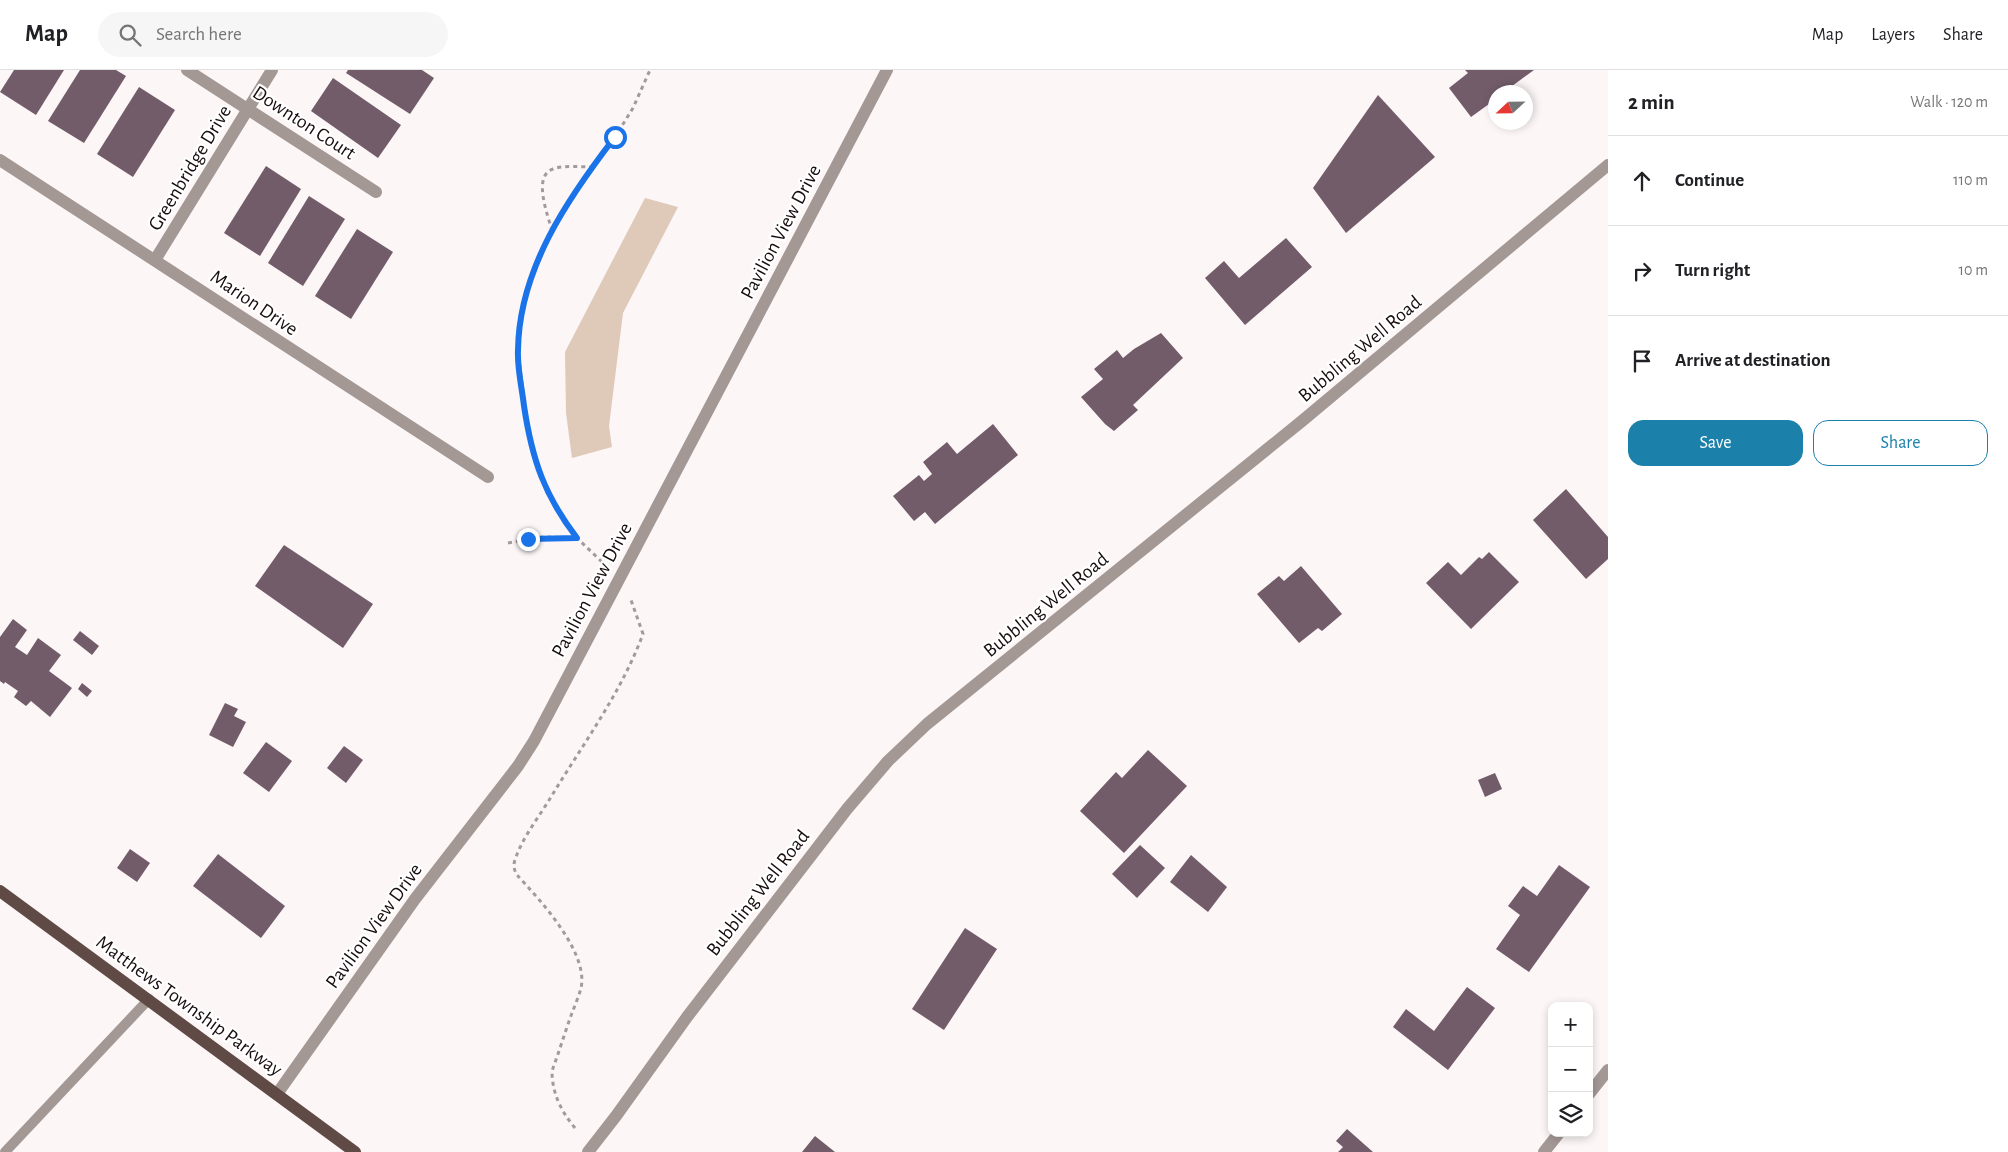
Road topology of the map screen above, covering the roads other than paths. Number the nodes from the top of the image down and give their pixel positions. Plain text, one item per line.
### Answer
1 (187, 70) edge
2 (272, 70) edge
3 (887, 70) edge
4 (248, 108) junction
5 (0, 160) edge
6 (1608, 165) edge
7 (376, 192) dead end
8 (156, 260) junction
9 (488, 477) dead end
10 (0, 891) edge
11 (149, 998) junction
12 (1608, 1070) edge
13 (1591, 1092) edge
14 (277, 1094) junction
15 (1556, 1137) edge
16 (4, 1152) edge
17 (355, 1152) edge
18 (588, 1152) edge
19 (1544, 1152) edge

1 - 4 street, Downton Court
2 - 4 street, Greenbridge Drive
3 - 14 street, Pavilion View Drive
4 - 7 street, Downton Court
4 - 8 street, Greenbridge Drive
5 - 8 street, Marion Drive
6 - 18 street, Bubbling Well Road
8 - 9 street, Marion Drive
10 - 11 main road, Matthews Township Parkway
11 - 14 main road, Matthews Township Parkway
11 - 16 lane
12 - 13 street
14 - 17 main road, Matthews Township Parkway
15 - 19 street

